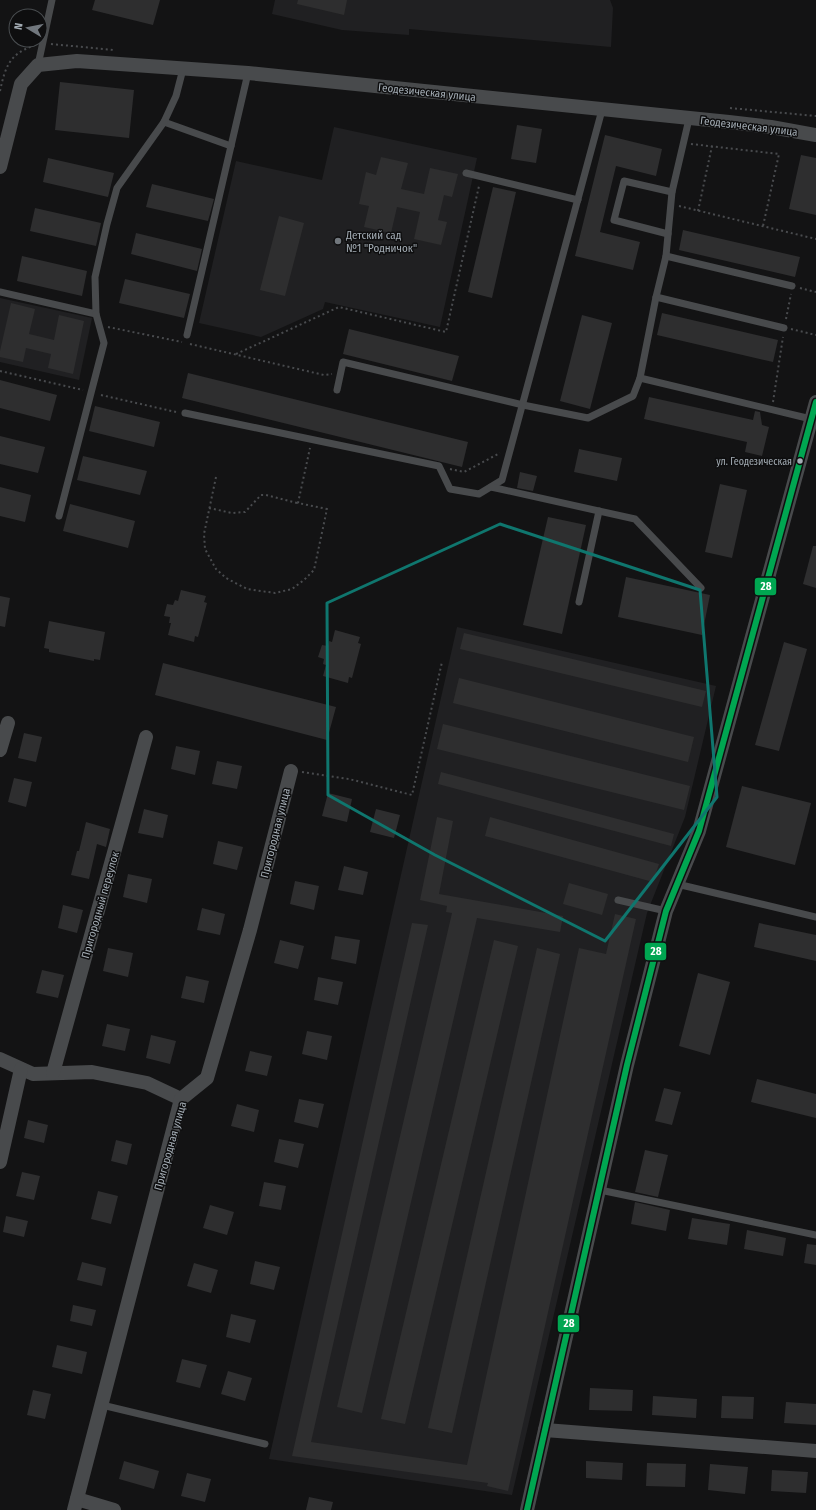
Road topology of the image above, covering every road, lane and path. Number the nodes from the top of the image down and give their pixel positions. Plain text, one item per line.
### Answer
1 (52, 0) edge
2 (38, 65) junction
3 (183, 69) junction
4 (248, 73) junction
5 (602, 110) junction
6 (689, 119) junction
7 (164, 122) junction
8 (816, 135) edge
9 (683, 143) junction
10 (231, 146) junction
11 (712, 146) junction
12 (0, 167) edge
13 (466, 173) dead end
14 (482, 176) junction
15 (672, 192) junction
16 (578, 200) junction
17 (671, 204) junction
18 (698, 211) junction
19 (763, 226) junction
20 (668, 234) junction
21 (816, 239) edge
22 (666, 256) junction
23 (792, 286) dead end
24 (0, 292) edge
25 (656, 297) junction
26 (96, 314) junction
27 (99, 325) junction
28 (784, 328) joint
29 (187, 335) dead end
30 (816, 335) edge
31 (182, 343) dead end
32 (190, 344) dead end
33 (236, 354) junction
34 (340, 373) junction
35 (640, 378) junction
36 (336, 390) dead end
37 (816, 402) edge
38 (523, 405) junction
39 (185, 413) dead end
40 (811, 419) junction
41 (312, 440) junction
42 (511, 448) junction
43 (439, 466) junction
44 (216, 477) dead end
45 (491, 487) junction
46 (298, 503) junction
47 (209, 508) junction
48 (599, 511) junction
49 (59, 516) dead end
50 (701, 588) dead end
51 (579, 602) dead end
52 (442, 662) dead end
53 (8, 723) dead end
54 (146, 737) dead end
55 (0, 750) edge
56 (291, 771) joint
57 (677, 884) junction
58 (618, 900) dead end
59 (666, 911) junction
60 (816, 917) edge
61 (0, 1059) edge
62 (21, 1069) junction
63 (53, 1073) junction
64 (180, 1099) junction
65 (0, 1162) edge
66 (600, 1190) junction
67 (816, 1236) edge
68 (102, 1405) junction
69 (545, 1430) junction
70 (265, 1444) dead end
71 (816, 1451) edge
72 (75, 1504) edge
73 (114, 1510) edge
74 (528, 1510) edge

1 - 2 lane
2 - 3 street, Геодезическая улица
2 - 12 street
3 - 4 street, Геодезическая улица
3 - 7 lane
4 - 5 street, Геодезическая улица
4 - 10 lane
5 - 6 street, Геодезическая улица
5 - 16 lane
6 - 8 street, Геодезическая улица
6 - 9 lane
7 - 10 lane
7 - 26 lane
9 - 11 path
9 - 15 lane
10 - 29 lane
11 - 18 path
11 - 19 path
13 - 14 lane
14 - 16 lane
14 - 33 path
15 - 17 lane
15 - 20 lane
16 - 38 lane
17 - 18 path
17 - 20 lane
18 - 19 path
19 - 21 path
20 - 22 lane
22 - 23 lane
22 - 25 lane
24 - 26 lane
25 - 28 lane
25 - 35 lane
26 - 27 lane
27 - 31 path
27 - 49 lane
28 - 30 path
32 - 33 path
33 - 34 path
34 - 36 lane
34 - 38 lane
35 - 38 lane
35 - 40 lane
37 - 40 street
38 - 42 lane
39 - 41 lane
40 - 57 street
41 - 43 lane
41 - 46 path
42 - 43 path
42 - 45 lane
43 - 45 lane
44 - 47 path
45 - 48 lane
46 - 47 path
46 - 47 path
48 - 50 lane
48 - 51 lane
52 - 56 path
53 - 55 street
54 - 63 street, Пригородный переулок
56 - 64 street, Пригородная улица
57 - 59 street
57 - 60 lane
58 - 59 lane
59 - 66 street
61 - 62 street
62 - 63 street
62 - 65 street
63 - 64 street
64 - 68 street, Пригородная улица
66 - 67 lane
66 - 69 street
68 - 70 lane
68 - 72 street, Пригородная улица
69 - 71 street
69 - 74 street
72 - 73 street

